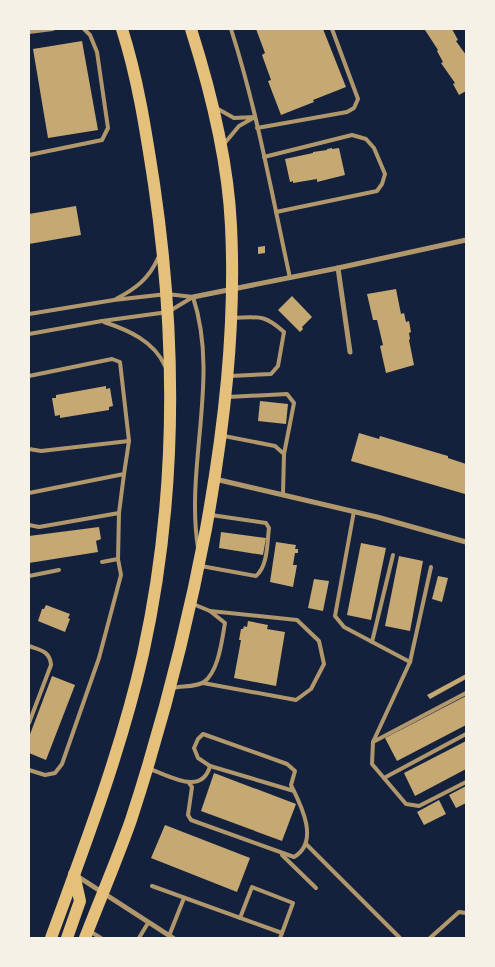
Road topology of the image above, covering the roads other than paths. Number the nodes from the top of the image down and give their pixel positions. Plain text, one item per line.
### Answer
1 (53, 29) edge
2 (84, 29) edge
3 (122, 29) edge
4 (191, 29) edge
5 (231, 29) edge
6 (332, 29) edge
7 (29, 32) edge
8 (213, 106) junction
9 (254, 117) junction
10 (257, 128) junction
11 (221, 148) junction
12 (29, 156) edge
13 (264, 157) junction
14 (276, 212) junction
15 (466, 240) edge
16 (162, 244) junction
17 (338, 268) junction
18 (290, 278) junction
19 (232, 290) junction
20 (167, 294) junction
21 (193, 297) junction
22 (114, 300) junction
23 (168, 312) junction
24 (29, 314) edge
25 (231, 318) junction
26 (102, 321) junction
27 (29, 334) edge
28 (350, 352) dead end
29 (29, 376) edge
30 (228, 376) junction
31 (170, 379) junction
32 (226, 397) junction
33 (222, 436) junction
34 (129, 441) junction
35 (29, 449) edge
36 (284, 454) junction
37 (124, 474) junction
38 (215, 478) junction
39 (29, 493) edge
40 (283, 494) junction
41 (354, 511) junction
42 (119, 513) junction
43 (208, 515) junction
44 (29, 526) edge
45 (466, 542) edge
46 (393, 555) dead end
47 (118, 559) junction
48 (102, 562) dead end
49 (199, 564) junction
50 (431, 567) dead end
51 (59, 570) dead end
52 (29, 576) edge
53 (191, 603) junction
54 (210, 611) junction
55 (372, 642) junction
56 (29, 646) edge
57 (410, 662) junction
58 (203, 683) junction
59 (170, 688) junction
60 (466, 693) edge
61 (29, 723) edge
62 (466, 734) edge
63 (373, 742) junction
64 (210, 766) junction
65 (148, 768) junction
66 (29, 770) edge
67 (384, 778) junction
68 (466, 782) edge
69 (189, 783) junction
70 (294, 792) junction
71 (306, 844) junction
72 (280, 853) junction
73 (74, 874) junction
74 (152, 886) dead end
75 (316, 888) dead end
76 (102, 894) junction
77 (184, 898) junction
78 (466, 913) edge
79 (240, 918) junction
80 (148, 923) junction
81 (282, 933) junction
82 (87, 934) edge
83 (171, 937) edge
84 (51, 938) edge
85 (67, 938) edge
86 (102, 938) edge
87 (139, 938) edge
88 (280, 938) edge
89 (400, 938) edge
90 (430, 938) edge

1 - 7 lane
2 - 12 lane
3 - 16 main road
4 - 8 main road
5 - 9 lane
6 - 10 lane
8 - 9 lane
8 - 11 main road
9 - 10 lane
9 - 11 lane
10 - 13 lane
11 - 19 main road
13 - 14 lane
13 - 14 lane
14 - 18 lane
15 - 17 street
16 - 20 main road
16 - 22 lane
17 - 18 street
17 - 28 street
18 - 19 street
19 - 21 street
19 - 25 main road
20 - 21 lane
20 - 22 lane
20 - 23 main road
21 - 23 lane
21 - 49 lane
22 - 24 lane
23 - 26 lane
23 - 31 main road
25 - 30 main road
25 - 30 lane
26 - 27 lane
26 - 31 lane
29 - 34 lane
30 - 32 main road
31 - 73 main road
32 - 33 main road
32 - 36 lane
33 - 36 lane
33 - 38 main road
34 - 35 lane
34 - 37 lane
36 - 40 lane
37 - 39 lane
37 - 42 lane
38 - 40 street
38 - 43 main road
40 - 41 street
41 - 45 street
41 - 55 lane
42 - 44 lane
42 - 47 lane
43 - 49 main road
43 - 49 lane
46 - 55 lane
47 - 48 lane
47 - 66 lane
49 - 53 main road
50 - 57 lane
51 - 52 lane
53 - 54 lane
53 - 59 main road
54 - 58 lane
54 - 58 lane
55 - 57 lane
56 - 61 lane
57 - 63 lane
58 - 59 lane
59 - 65 main road
60 - 63 lane
62 - 67 lane
63 - 67 lane
64 - 69 lane
64 - 70 lane
64 - 70 lane
65 - 69 lane
65 - 76 main road
67 - 68 lane
69 - 72 lane
70 - 71 lane
71 - 72 lane
71 - 89 lane
72 - 75 lane
73 - 76 street
73 - 84 main road
73 - 85 main road
74 - 77 lane
76 - 80 street
76 - 82 main road
77 - 79 lane
77 - 83 lane
78 - 90 lane
79 - 81 lane
79 - 81 lane
80 - 83 street
80 - 87 lane
81 - 88 lane
82 - 86 lane

